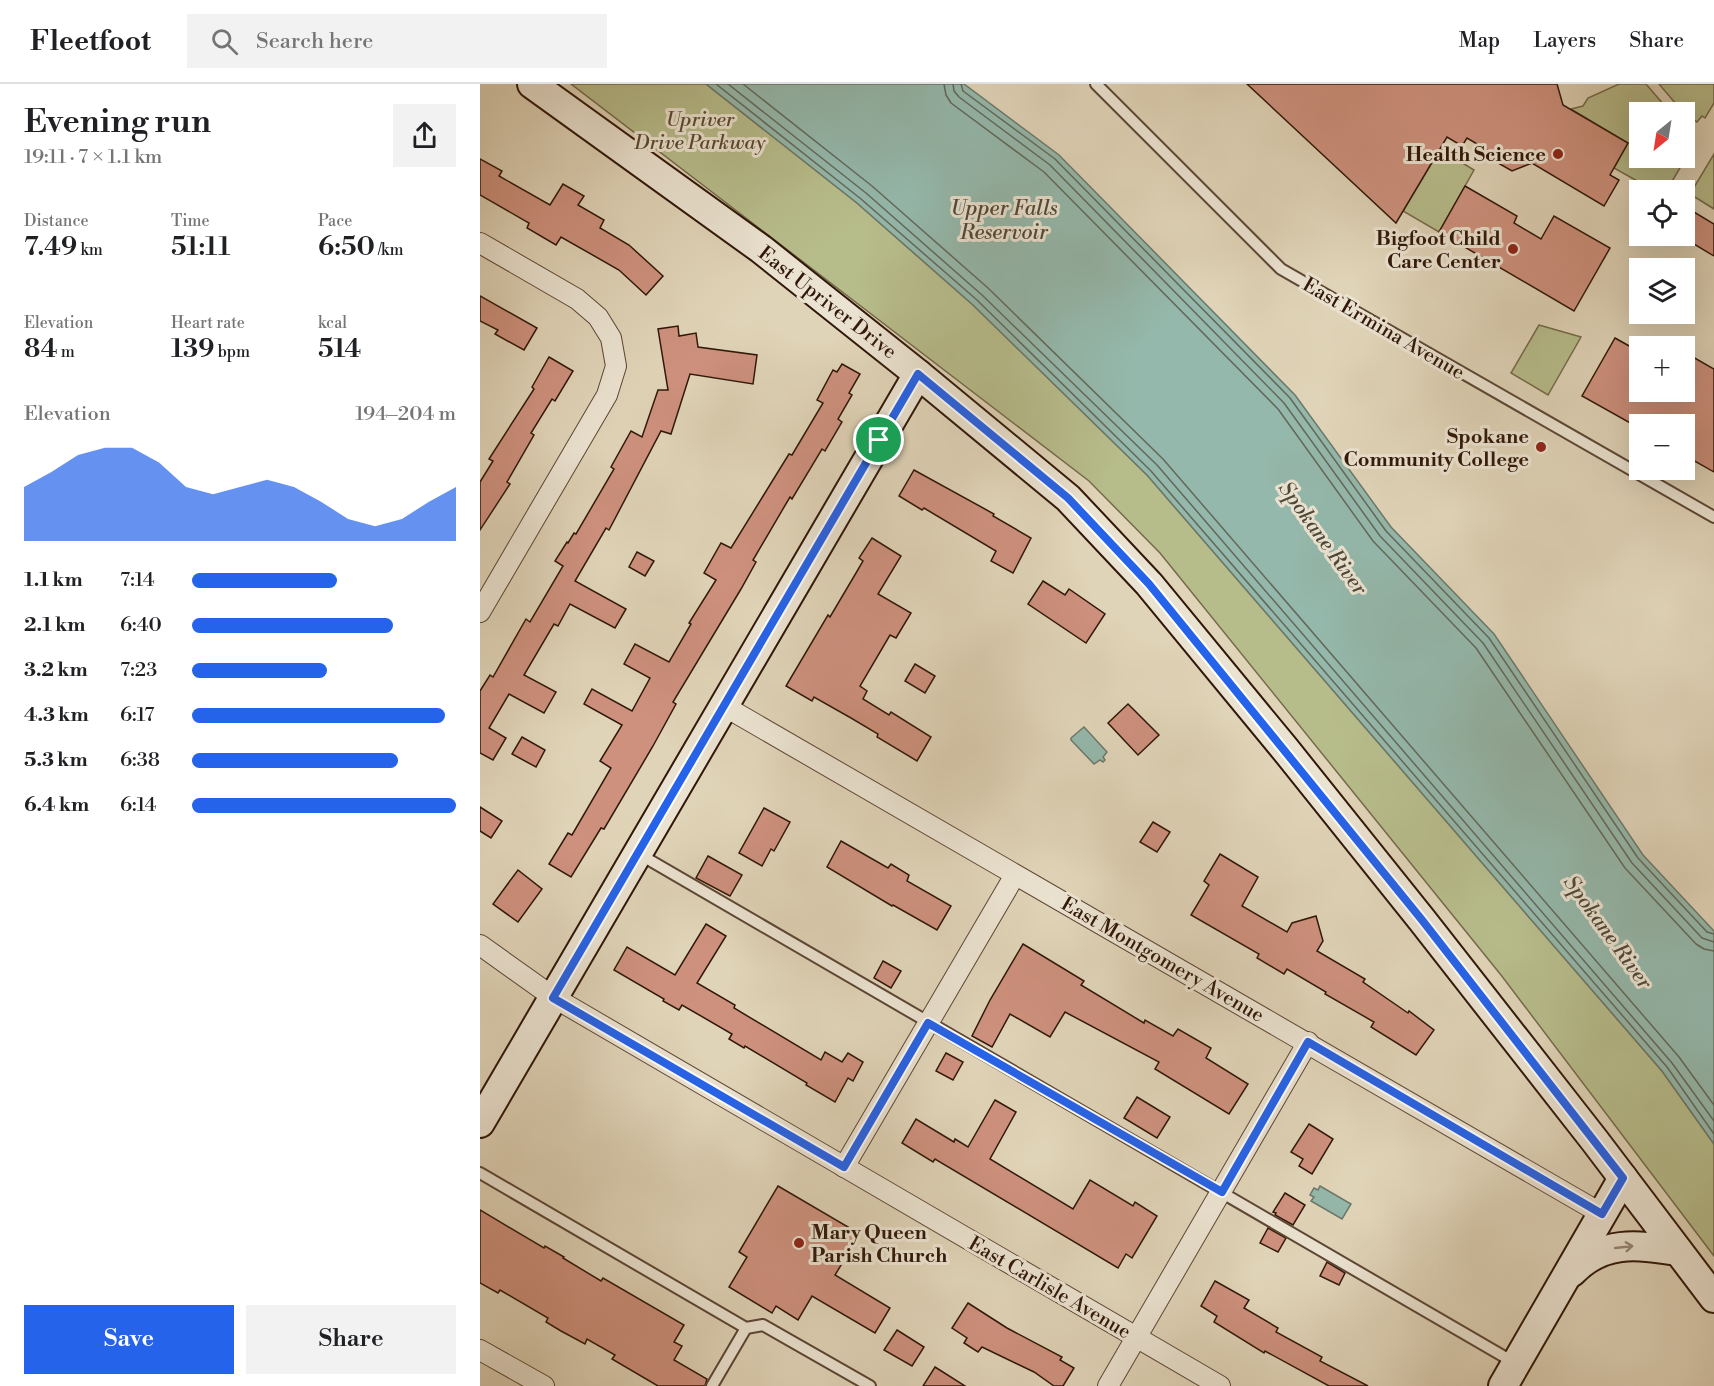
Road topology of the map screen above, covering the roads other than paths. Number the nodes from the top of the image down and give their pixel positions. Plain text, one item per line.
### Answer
1 (532, 84) edge
2 (1096, 84) edge
3 (480, 243) edge
4 (918, 374) junction
5 (1714, 517) edge
6 (480, 612) edge
7 (724, 706) junction
8 (637, 853) junction
9 (1015, 874) junction
10 (480, 945) edge
11 (553, 998) junction
12 (928, 1023) junction
13 (1308, 1042) junction
14 (480, 1123) edge
15 (844, 1167) junction
16 (480, 1173) edge
17 (1623, 1178) junction
18 (1222, 1192) junction
19 (1602, 1214) junction
20 (1678, 1251) junction
21 (1560, 1288) junction
22 (1714, 1298) edge
23 (746, 1328) junction
24 (1137, 1338) junction
25 (480, 1350) edge
26 (1508, 1378) edge
27 (544, 1386) edge
28 (712, 1386) edge
29 (870, 1386) edge
30 (1108, 1386) edge
31 (1220, 1386) edge

1 - 4 street, East Upriver Drive
2 - 5 lane, East Ermina Avenue
3 - 6 street
4 - 7 street
4 - 17 street, East Upriver Drive
7 - 8 street
7 - 9 street, East Montgomery Avenue
8 - 11 street
8 - 12 lane
9 - 12 street
9 - 13 street, East Montgomery Avenue
10 - 11 street, East Carlisle Avenue
11 - 14 street
11 - 15 street, East Carlisle Avenue
12 - 15 street
12 - 18 lane
13 - 18 street
13 - 19 street, East Montgomery Avenue
15 - 24 street, East Carlisle Avenue
16 - 23 lane
17 - 19 street
17 - 20 street, East Upriver Drive
18 - 24 street
18 - 26 lane
19 - 21 street
21 -> 20 street
20 - 22 street, East Upriver Drive
21 - 26 street
23 - 28 lane
23 - 29 lane
24 - 30 street
24 - 31 street, East Carlisle Avenue
25 - 27 street

